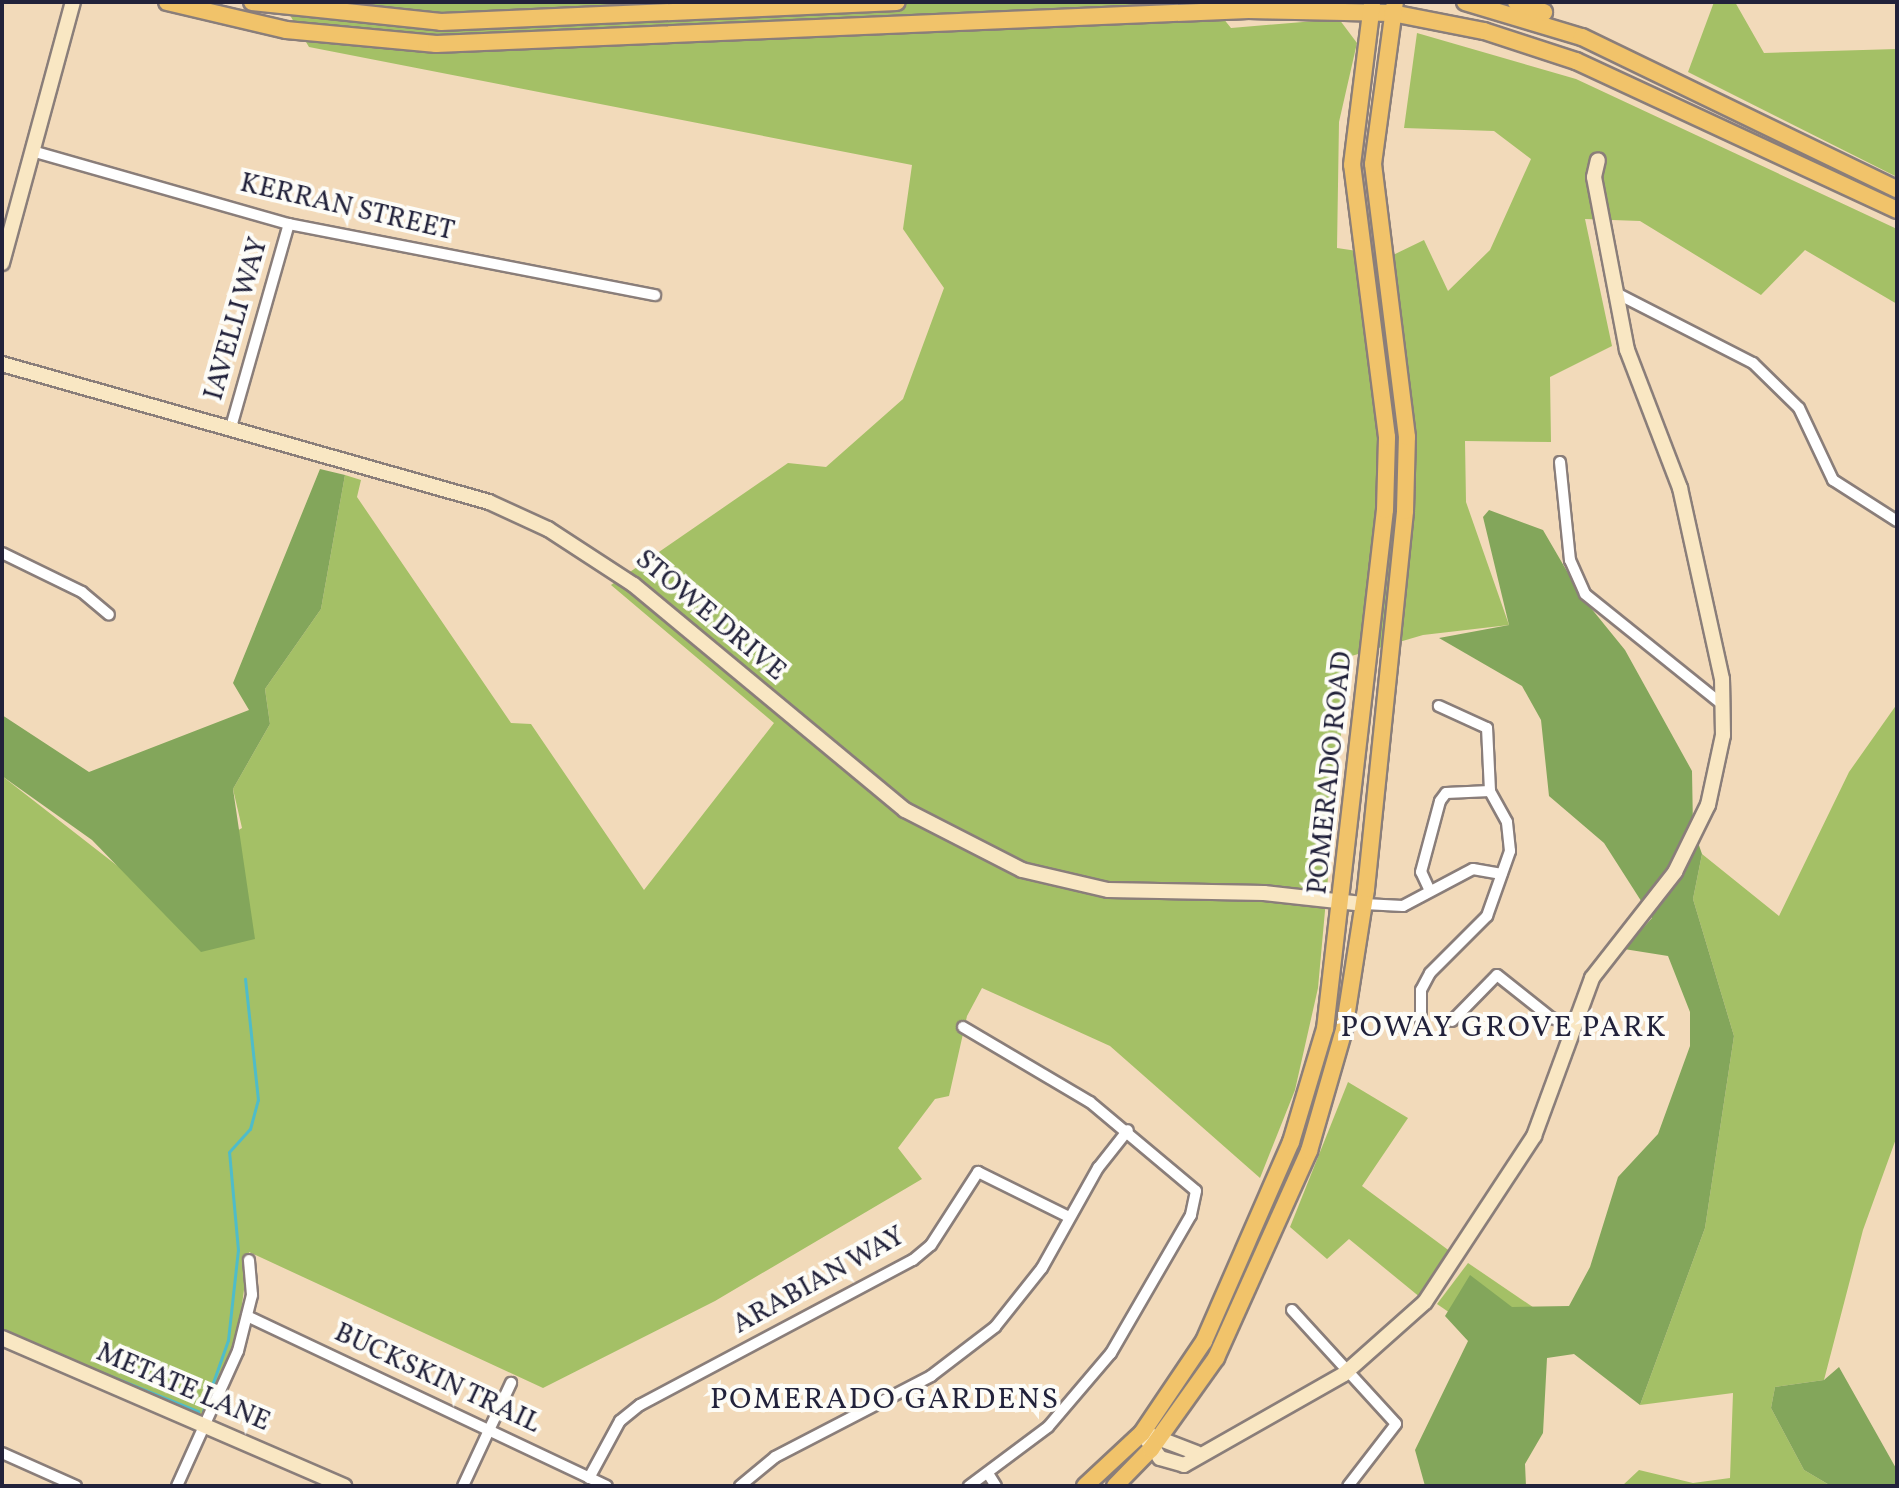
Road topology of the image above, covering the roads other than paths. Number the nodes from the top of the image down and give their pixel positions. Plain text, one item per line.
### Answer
1 (73, 2) edge
2 (167, 2) edge
3 (252, 2) edge
4 (897, 2) edge
5 (1465, 2) edge
6 (1516, 2) edge
7 (1372, 7) edge
8 (1393, 8) edge
9 (1638, 62) junction
10 (32, 151) junction
11 (1598, 160) dead end
12 (1897, 189) edge
13 (1897, 210) edge
14 (289, 224) junction
15 (2, 263) edge
16 (1616, 293) junction
17 (655, 295) dead end
18 (2, 364) edge
19 (231, 427) junction
20 (1560, 462) dead end
21 (1897, 521) edge
22 (2, 553) edge
23 (109, 615) dead end
24 (1723, 705) junction
25 (1439, 706) dead end
26 (1490, 791) junction
27 (1502, 874) junction
28 (1430, 891) junction
29 (1343, 901) junction
30 (1364, 904) junction
31 (1452, 1021) dead end
32 (1572, 1024) junction
33 (1421, 1025) dead end
34 (963, 1027) dead end
35 (1128, 1130) junction
36 (1069, 1217) junction
37 (249, 1260) dead end
38 (1292, 1310) dead end
39 (247, 1316) junction
40 (2, 1338) edge
41 (1344, 1374) junction
42 (511, 1383) dead end
43 (204, 1426) junction
44 (488, 1430) junction
45 (1142, 1433) junction
46 (1156, 1443) junction
47 (2, 1453) edge
48 (989, 1475) junction
49 (589, 1478) junction
50 (1351, 1485) edge
51 (76, 1486) edge
52 (177, 1486) edge
53 (344, 1486) edge
54 (463, 1486) edge
55 (607, 1486) edge
56 (740, 1486) edge
57 (969, 1486) edge
58 (996, 1486) edge
59 (1085, 1486) edge
60 (1115, 1486) edge

1 - 10 street
2 - 7 main road
3 - 4 main road
5 - 9 main road
6 - 9 main road
7 - 8 main road
7 - 29 main road, POMERADO ROAD
8 - 13 main road
8 - 30 main road, POMERADO ROAD
9 - 12 main road
10 - 14 street, KERRAN STREET
10 - 15 street
11 - 16 street
14 - 17 street, KERRAN STREET
14 - 19 street, IAVELLI WAY
16 - 21 street
16 - 24 street
18 - 19 street, STOWE DRIVE
19 - 29 street, STOWE DRIVE
20 - 24 street
22 - 23 street
24 - 32 street
25 - 26 street
26 - 27 street
26 - 28 street
27 - 28 street
27 - 33 street
28 - 30 street
29 - 30 street, STOWE DRIVE
29 - 45 main road, POMERADO ROAD
30 - 46 main road, POMERADO ROAD
31 - 32 street
32 - 41 street
34 - 35 street
35 - 36 street
35 - 48 street
36 - 49 street, ARABIAN WAY
36 - 56 street
37 - 39 street
38 - 41 street
39 - 43 street
39 - 44 street, BUCKSKIN TRAIL
40 - 43 street, METATE LANE
41 - 46 street
41 - 50 street
42 - 44 street
43 - 52 street
43 - 53 street, METATE LANE
44 - 49 street, BUCKSKIN TRAIL
44 - 54 street
45 - 46 street
45 - 59 main road, POMERADO ROAD
46 - 60 main road, POMERADO ROAD
47 - 51 street
48 - 57 street
48 - 58 street
49 - 55 street, BUCKSKIN TRAIL

